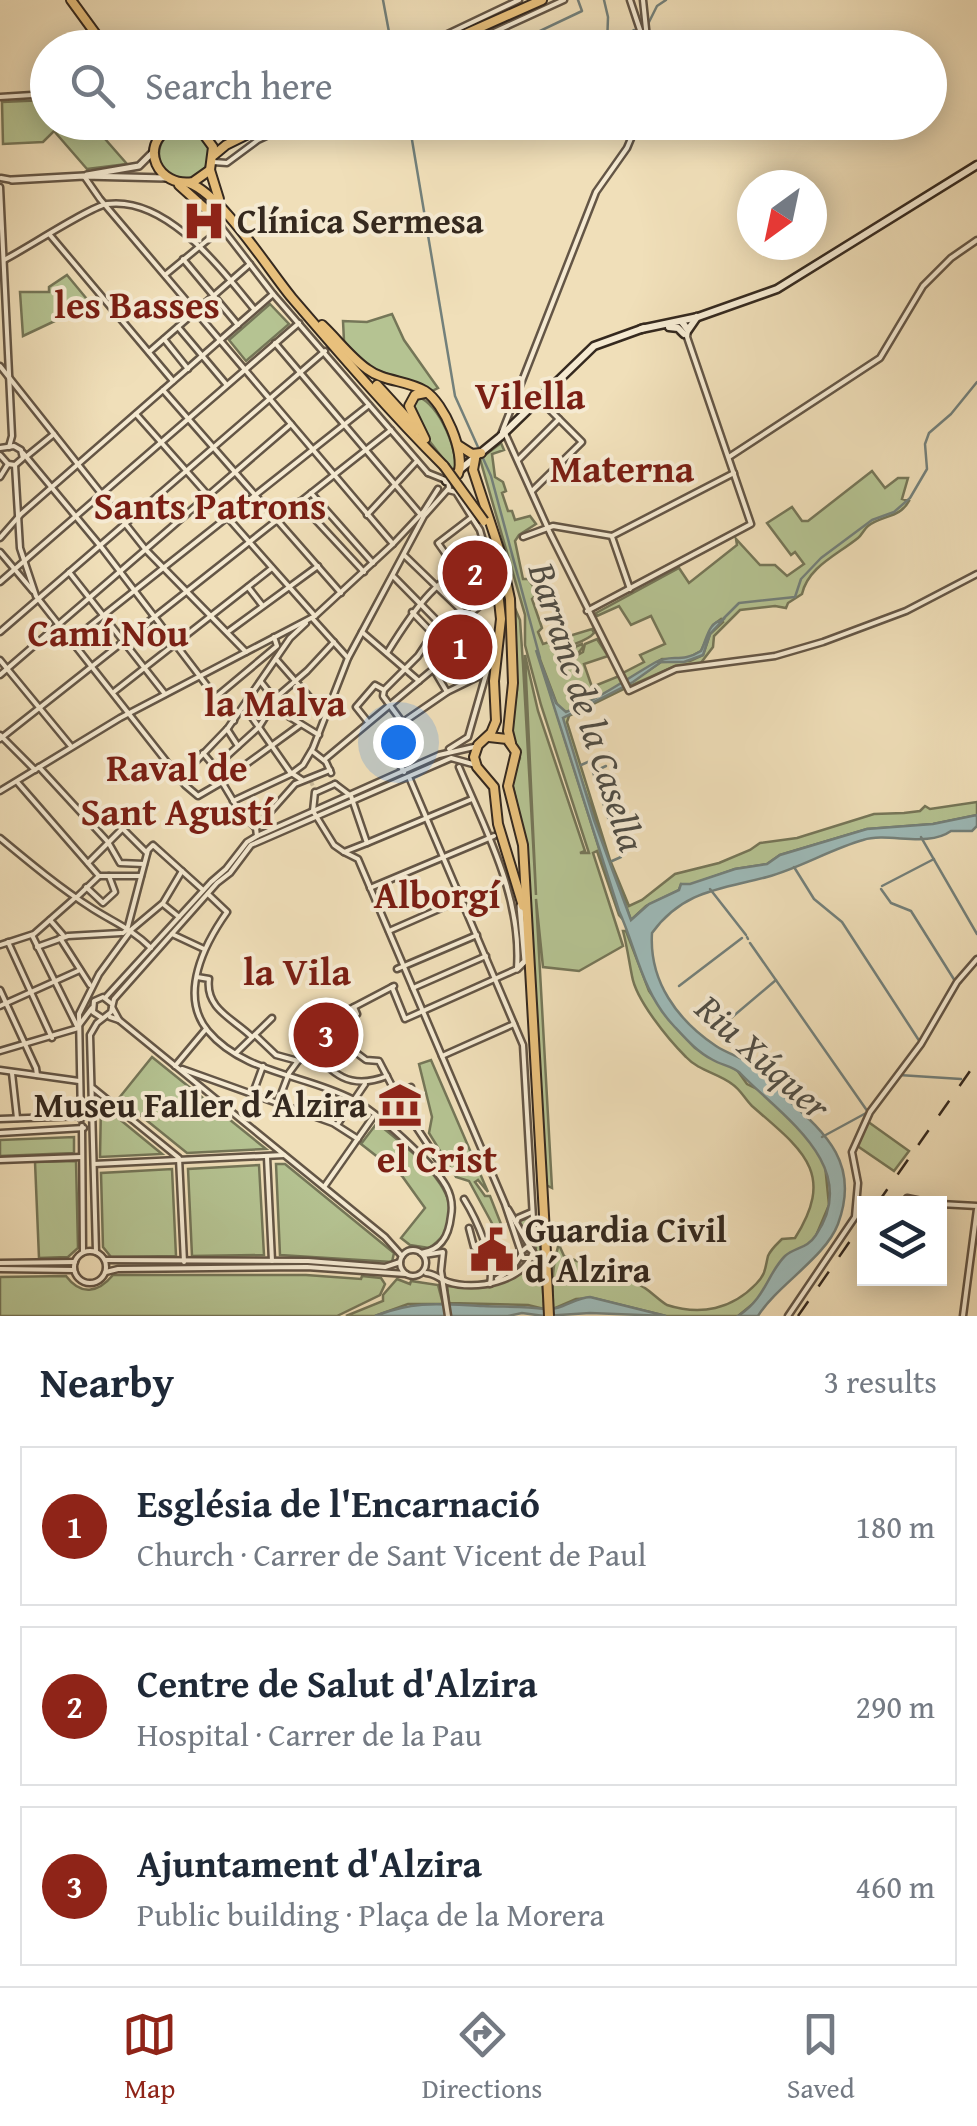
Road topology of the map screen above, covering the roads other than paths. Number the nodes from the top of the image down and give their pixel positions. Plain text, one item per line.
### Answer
1 (74, 0) edge
2 (519, 0) edge
3 (528, 0) edge
4 (542, 0) edge
5 (564, 0) edge
6 (630, 0) edge
7 (643, 0) edge
8 (503, 16) junction
9 (95, 30) edge
10 (456, 30) edge
11 (473, 30) edge
12 (498, 30) edge
13 (640, 30) edge
14 (645, 30) edge
15 (30, 95) edge
16 (0, 96) edge
17 (159, 140) edge
18 (210, 140) edge
19 (236, 140) edge
20 (258, 140) edge
21 (631, 140) edge
22 (154, 151) junction
23 (212, 163) junction
24 (977, 165) edge
25 (84, 176) junction
26 (12, 180) joint
27 (171, 180) junction
28 (0, 183) edge
29 (189, 184) junction
30 (0, 200) edge
31 (105, 204) junction
32 (220, 227) junction
33 (50, 235) junction
34 (977, 240) edge
35 (200, 245) junction
36 (2, 254) edge
37 (183, 260) junction
38 (250, 264) junction
39 (165, 275) junction
40 (231, 280) junction
41 (274, 294) junction
42 (214, 296) junction
43 (0, 297) edge
44 (6, 304) junction
45 (255, 310) junction
46 (195, 311) junction
47 (701, 314) junction
48 (315, 318) junction
49 (2, 321) edge
50 (682, 321) junction
51 (299, 323) junction
52 (238, 324) junction
53 (178, 327) junction
54 (663, 327) junction
55 (641, 329) junction
56 (686, 334) junction
57 (617, 337) junction
58 (164, 339) junction
59 (220, 340) junction
60 (275, 343) junction
61 (149, 352) junction
62 (325, 352) junction
63 (202, 356) junction
64 (3, 368) edge
65 (188, 369) junction
66 (245, 370) junction
67 (300, 372) junction
68 (10, 377) junction
69 (174, 381) junction
70 (227, 385) junction
71 (163, 390) junction
72 (431, 396) junction
73 (270, 399) junction
74 (539, 399) junction
75 (371, 404) junction
76 (513, 406) junction
77 (136, 414) junction
78 (523, 416) junction
79 (188, 418) junction
80 (559, 419) junction
81 (290, 424) junction
82 (344, 424) junction
83 (391, 430) junction
84 (54, 434) junction
85 (504, 434) junction
86 (12, 438) junction
87 (425, 439) junction
88 (455, 439) junction
89 (161, 442) junction
90 (17, 446) junction
91 (8, 447) junction
92 (214, 448) junction
93 (312, 450) junction
94 (366, 450) junction
95 (1, 454) edge
96 (479, 454) junction
97 (24, 456) junction
98 (729, 457) junction
99 (518, 460) junction
100 (417, 461) junction
101 (79, 464) junction
102 (11, 465) junction
103 (444, 466) junction
104 (187, 471) junction
105 (462, 471) junction
106 (236, 472) junction
107 (734, 473) junction
108 (334, 475) junction
109 (0, 477) edge
110 (395, 484) junction
111 (53, 486) junction
112 (444, 486) junction
113 (532, 490) junction
114 (102, 493) junction
115 (311, 493) junction
116 (208, 495) junction
117 (256, 495) junction
118 (299, 502) junction
119 (421, 514) junction
120 (367, 515) junction
121 (76, 516) junction
122 (472, 516) junction
123 (227, 517) junction
124 (16, 519) junction
125 (277, 520) junction
126 (126, 523) junction
127 (547, 527) junction
128 (612, 536) junction
129 (523, 537) dead end
130 (0, 538) edge
131 (250, 542) junction
132 (393, 544) junction
133 (100, 546) junction
134 (146, 550) junction
135 (488, 550) junction
136 (0, 552) edge
137 (404, 555) junction
138 (499, 557) junction
139 (23, 562) junction
140 (373, 563) junction
141 (318, 566) junction
142 (164, 568) junction
143 (272, 568) junction
144 (504, 569) junction
145 (14, 570) junction
146 (455, 570) junction
147 (69, 572) junction
148 (120, 572) junction
149 (364, 572) junction
150 (977, 574) edge
151 (393, 575) junction
152 (0, 582) edge
153 (28, 582) junction
154 (437, 585) junction
155 (288, 586) junction
156 (248, 587) junction
157 (630, 589) junction
158 (134, 591) junction
159 (498, 591) junction
160 (187, 592) junction
161 (342, 593) junction
162 (38, 599) junction
163 (90, 599) junction
164 (420, 601) junction
165 (480, 603) junction
166 (262, 605) junction
167 (412, 612) junction
168 (466, 614) junction
169 (588, 614) junction
170 (103, 616) junction
171 (210, 616) junction
172 (155, 617) junction
173 (312, 618) junction
174 (59, 626) junction
175 (447, 630) junction
176 (0, 632) edge
177 (227, 632) junction
178 (362, 632) junction
179 (432, 635) junction
180 (274, 637) junction
181 (439, 640) junction
182 (72, 641) junction
183 (124, 642) junction
184 (334, 642) junction
185 (176, 643) junction
186 (495, 644) junction
187 (246, 652) junction
188 (388, 652) junction
189 (450, 655) junction
190 (348, 658) junction
191 (276, 659) junction
192 (0, 660) edge
193 (496, 662) junction
194 (92, 667) junction
195 (144, 668) junction
196 (405, 668) junction
197 (8, 669) junction
198 (433, 670) junction
199 (486, 673) junction
200 (0, 676) edge
201 (201, 676) junction
202 (419, 681) junction
203 (467, 681) junction
204 (261, 682) junction
205 (294, 682) junction
206 (384, 690) junction
207 (447, 692) junction
208 (113, 693) junction
209 (165, 694) junction
210 (216, 697) junction
211 (275, 700) junction
212 (390, 704) junction
213 (244, 706) junction
214 (40, 708) junction
215 (129, 714) junction
216 (326, 716) junction
217 (234, 721) junction
218 (368, 722) junction
219 (402, 723) junction
220 (259, 725) junction
221 (300, 725) junction
222 (227, 729) junction
223 (318, 735) junction
224 (1, 737) edge
225 (488, 737) junction
226 (511, 742) junction
227 (478, 745) junction
228 (71, 746) junction
229 (238, 746) junction
230 (272, 746) junction
231 (312, 751) junction
232 (203, 753) junction
233 (440, 755) junction
234 (324, 760) junction
235 (215, 766) junction
236 (476, 766) junction
237 (458, 767) dead end
238 (37, 768) junction
239 (510, 772) junction
240 (291, 774) junction
241 (407, 774) junction
242 (332, 776) junction
243 (487, 776) junction
244 (180, 778) junction
245 (224, 780) junction
246 (302, 780) junction
247 (16, 781) junction
248 (0, 791) edge
249 (352, 798) junction
250 (472, 799) junction
251 (234, 800) junction
252 (314, 814) junction
253 (133, 818) dead end
254 (427, 818) junction
255 (498, 824) junction
256 (256, 828) junction
257 (122, 829) junction
258 (257, 836) junction
259 (491, 836) junction
260 (0, 838) edge
261 (108, 843) junction
262 (367, 843) junction
263 (358, 847) junction
264 (344, 852) junction
265 (147, 853) junction
266 (444, 856) junction
267 (358, 858) junction
268 (88, 863) junction
269 (144, 864) junction
270 (182, 871) junction
271 (99, 876) junction
272 (108, 876) junction
273 (140, 876) junction
274 (86, 887) junction
275 (370, 888) junction
276 (205, 892) junction
277 (76, 897) junction
278 (462, 900) junction
279 (163, 903) junction
280 (179, 917) junction
281 (50, 920) junction
282 (130, 928) junction
283 (386, 930) junction
284 (528, 930) junction
285 (172, 934) junction
286 (477, 934) junction
287 (32, 935) junction
288 (124, 935) junction
289 (62, 938) junction
290 (8, 942) junction
291 (0, 944) edge
292 (38, 946) junction
293 (152, 948) junction
294 (204, 949) junction
295 (486, 956) junction
296 (977, 958) edge
297 (400, 968) junction
298 (517, 969) junction
299 (80, 970) junction
300 (196, 977) junction
301 (409, 979) junction
302 (496, 979) junction
303 (54, 982) junction
304 (395, 985) junction
305 (91, 986) junction
306 (413, 988) junction
307 (0, 990) edge
308 (31, 992) junction
309 (87, 995) junction
310 (105, 998) junction
311 (3, 1005) edge
312 (112, 1005) junction
313 (92, 1007) junction
314 (423, 1011) junction
315 (104, 1018) junction
316 (272, 1018) dead end
317 (350, 1018) dead end
318 (119, 1020) junction
319 (514, 1024) junction
320 (78, 1028) junction
321 (206, 1029) junction
322 (432, 1034) junction
323 (254, 1036) junction
324 (426, 1037) dead end
325 (52, 1038) junction
326 (25, 1044) junction
327 (0, 1051) edge
328 (236, 1053) junction
329 (439, 1056) junction
330 (342, 1058) junction
331 (321, 1060) junction
332 (298, 1061) junction
333 (0, 1062) edge
334 (263, 1066) junction
335 (347, 1066) dead end
336 (177, 1067) junction
337 (1, 1070) edge
338 (12, 1071) junction
339 (37, 1075) junction
340 (199, 1075) junction
341 (288, 1076) junction
342 (387, 1076) junction
343 (79, 1081) junction
344 (194, 1081) junction
345 (365, 1084) junction
346 (91, 1086) junction
347 (411, 1088) dead end
348 (253, 1093) junction
349 (396, 1094) junction
350 (102, 1095) junction
351 (92, 1098) junction
352 (354, 1100) junction
353 (278, 1102) junction
354 (374, 1116) junction
355 (82, 1117) junction
356 (0, 1118) edge
357 (16, 1118) junction
358 (92, 1122) junction
359 (338, 1125) junction
360 (82, 1128) junction
361 (0, 1132) edge
362 (358, 1139) junction
363 (276, 1148) junction
364 (173, 1152) junction
365 (284, 1154) junction
366 (82, 1157) junction
367 (270, 1157) junction
368 (0, 1160) edge
369 (180, 1160) junction
370 (170, 1161) junction
371 (93, 1164) junction
372 (444, 1169) dead end
373 (324, 1186) junction
374 (464, 1199) dead end
375 (505, 1204) junction
376 (947, 1205) edge
377 (977, 1207) edge
378 (509, 1211) junction
379 (532, 1212) junction
380 (522, 1216) junction
381 (516, 1223) junction
382 (479, 1232) junction
383 (544, 1237) junction
384 (393, 1243) junction
385 (474, 1246) dead end
386 (412, 1250) junction
387 (83, 1252) junction
388 (96, 1252) junction
389 (521, 1253) junction
390 (422, 1254) junction
391 (532, 1255) junction
392 (401, 1259) junction
393 (105, 1260) junction
394 (272, 1261) junction
395 (74, 1262) junction
396 (184, 1262) junction
397 (0, 1266) edge
398 (490, 1268) junction
399 (74, 1270) junction
400 (106, 1272) junction
401 (426, 1273) junction
402 (406, 1274) junction
403 (418, 1274) junction
404 (504, 1274) junction
405 (443, 1280) junction
406 (490, 1283) junction
407 (444, 1290) junction
408 (448, 1316) edge
409 (549, 1316) edge
410 (788, 1316) edge
411 (964, 1316) edge

1 - 9 main road
2 - 10 street
3 - 8 main road
4 - 8 main road
5 - 12 street
6 - 13 street
7 - 14 street
8 - 11 main road
15 - 16 street
17 - 22 main road
18 - 23 main road
19 - 23 main road
20 - 23 street
21 - 76 street
22 - 25 street
22 - 27 main road
23 - 29 main road
23 - 48 main road
24 - 47 main road
25 - 26 street
25 - 27 street
25 - 31 street
26 - 28 street
27 - 29 main road
27 - 32 main road
28 - 30 street
29 - 103 main road
30 - 36 street
31 - 33 street
31 - 35 street
31 - 39 street
32 - 35 street
32 - 38 street
33 - 36 street
33 - 61 street
34 - 98 street
35 - 37 street
35 - 40 street
36 - 44 street
37 - 39 street
37 - 42 street
38 - 40 street
38 - 41 street
39 - 46 street
40 - 42 street
40 - 45 street
41 - 45 street
41 - 51 street
42 - 46 street
42 - 52 street
43 - 44 street
44 - 49 street
45 - 52 street
46 - 53 street
46 - 59 street
47 - 50 main road
47 - 55 main road
47 - 56 main road
48 - 72 main road
48 - 87 main road
49 - 64 street
50 - 54 main road
50 - 55 main road
50 - 56 main road
51 - 60 street
51 - 62 street
52 - 59 street
53 - 58 street
53 - 63 street
54 - 56 main road
54 - 57 main road
55 - 57 main road
56 - 98 street
57 - 74 main road
58 - 61 street
58 - 65 street
59 - 63 street
59 - 66 street
60 - 66 street
60 - 67 street
61 - 69 street
62 - 67 street
62 - 75 street
63 - 65 street
63 - 70 street
64 - 68 street
65 - 69 street
66 - 70 street
66 - 73 street
67 - 73 street
67 - 82 street
68 - 84 street
68 - 86 street
69 - 71 street
70 - 79 street
71 - 77 street
71 - 79 street
72 - 87 main road
72 - 88 main road
73 - 81 street
73 - 92 street
74 - 78 main road
74 - 80 street
75 - 82 street
75 - 83 street
76 - 78 street
76 - 85 street
77 - 89 street
77 - 101 street
78 - 85 main road
79 - 89 street
79 - 92 street
80 - 99 street
80 - 113 street
81 - 93 street
81 - 106 street
82 - 93 street
82 - 94 street
83 - 94 street
83 - 100 street
84 - 97 street
84 - 101 street
85 - 96 main road
85 - 99 street
86 - 90 street
86 - 91 street
87 - 103 main road
88 - 96 main road
88 - 105 main road
89 - 104 street
89 - 114 street
90 - 91 street
90 - 97 street
91 - 95 street
91 - 95 street
92 - 104 street
92 - 106 street
93 - 108 street
93 - 117 street
94 - 108 street
94 - 110 street
95 - 102 street
96 - 105 main road
96 - 144 main road
97 - 102 street
97 - 111 street
98 - 107 street
99 - 113 street
100 - 110 street
100 - 112 street
101 - 111 street
101 - 114 street
102 - 109 street
102 - 124 street
103 - 138 main road, bridge
104 - 116 street
104 - 126 street
105 - 112 main road
106 - 116 street
106 - 117 street
107 - 128 street
107 - 157 street
108 - 115 street
108 - 120 street
110 - 119 street
110 - 120 street
111 - 121 street
111 - 124 street
112 - 119 street
112 - 122 street
112 - 137 street
113 - 127 street
114 - 121 street
114 - 126 street
115 - 118 street
115 - 140 street
116 - 123 street
116 - 134 street
117 - 123 street
117 - 125 street
118 - 125 street
118 - 149 street
119 - 132 street
120 - 132 street
121 - 133 street
121 - 139 street
122 - 135 street
122 - 146 street
123 - 131 street
123 - 142 street
124 - 130 street
124 - 139 street
125 - 131 street
125 - 141 street
126 - 133 street
126 - 134 street
127 - 128 street
127 - 129 street
127 - 169 street
128 - 157 street
131 - 143 street
131 - 160 street
132 - 140 street
133 - 147 street
133 - 148 street
134 - 142 street
134 - 148 street
135 - 146 street
135 - 159 street
136 - 145 street
137 - 151 street
137 - 154 street
138 - 144 main road
138 - 193 main road
139 - 145 street
139 - 153 street
140 - 149 street
141 - 155 street
141 - 161 street
142 - 158 street
142 - 160 street
143 - 155 street
143 - 156 street
144 - 226 main road
145 - 152 street
145 - 153 street
146 - 154 street
146 - 165 street
147 - 162 street
147 - 163 street
148 - 158 street
148 - 163 street
149 - 161 street
150 - 169 street
151 - 164 street
151 - 178 street
153 - 162 street
154 - 164 street
154 - 168 street
155 - 166 street
155 - 173 street
156 - 166 street
156 - 171 street
157 - 169 street
158 - 170 street
158 - 172 street
159 - 165 street
159 - 186 street
159 - 193 main road
160 - 171 street
160 - 172 street
161 - 173 street
162 - 174 street
162 - 176 street
163 - 170 street
163 - 174 street
164 - 167 street
164 - 175 street
165 - 168 street
166 - 177 street
167 - 179 street
167 - 188 street
168 - 175 street
168 - 186 street
170 - 182 street
170 - 183 street
171 - 177 street
171 - 185 street
172 - 183 street
172 - 185 street
173 - 180 street
173 - 184 street
173 - 191 street
174 - 182 street
174 - 197 street
175 - 181 street
177 - 187 street
178 - 188 street
178 - 190 street
179 - 181 street
179 - 196 street
180 - 187 street
180 - 210 street
181 - 189 street
182 - 194 street
183 - 194 street
183 - 195 street
184 - 190 street
184 - 205 street
185 - 195 street
185 - 201 street
186 - 199 street
187 - 201 street
188 - 196 street
189 - 198 street
189 - 203 street
190 - 216 street
191 - 204 street
191 - 205 street
192 - 197 street
193 - 225 main road
194 - 208 street
194 - 214 street
195 - 208 street
195 - 209 street
196 - 202 street
196 - 206 street
197 - 200 street
197 - 214 street
198 - 202 street
198 - 207 street
199 - 203 street
199 - 233 street
201 - 209 street
201 - 210 street
202 - 212 street
203 - 207 street
204 - 211 street
204 - 213 street
205 - 211 street
205 - 216 street
206 - 212 street
206 - 218 street
207 - 219 street
208 - 215 street
209 - 215 street
210 - 217 street
211 - 220 street
211 - 221 street
212 - 218 street
212 - 219 street
213 - 217 street
213 - 220 street
214 - 224 street
214 - 228 street
215 - 228 street
215 - 244 street
216 - 223 street
217 - 222 street
218 - 234 street
219 - 241 street
220 - 229 street
220 - 230 street
221 - 223 street
221 - 230 street
222 - 229 street
222 - 232 street
223 - 231 street
224 - 238 street
225 - 226 main road
225 - 227 main road
226 - 239 main road
227 - 233 street
227 - 236 main road
228 - 238 street
229 - 235 street
230 - 240 street
230 - 245 street
231 - 234 street
231 - 240 street
232 - 235 street
232 - 244 street
233 - 241 street
234 - 242 street
235 - 245 street
236 - 241 street
236 - 243 main road
237 - 250 street
238 - 247 street
238 - 261 street
239 - 243 main road
239 - 284 main road
240 - 246 street
240 - 251 street
241 - 249 street
241 - 254 street
242 - 246 street
242 - 249 street
242 - 252 street
243 - 255 main road
244 - 245 street
245 - 251 street
246 - 256 street
247 - 248 street
247 - 268 street
249 - 252 street
249 - 262 street
250 - 254 street
250 - 259 street
251 - 256 street
252 - 258 street
252 - 264 street
252 - 276 street
253 - 257 street
254 - 262 street
254 - 266 street
255 - 284 main road
255 - 298 street
256 - 258 street
257 - 261 street
257 - 265 street
258 - 276 street
259 - 266 street
259 - 298 street
260 - 277 street
261 - 268 street
261 - 269 street
262 - 263 street
263 - 264 street
263 - 267 street
264 - 267 street
265 - 269 street
265 - 270 street
266 - 275 street
266 - 278 street
267 - 275 street
268 - 271 street
269 - 273 street
270 - 276 street
270 - 279 street
271 - 272 street
271 - 274 street
272 - 273 street
272 - 274 street
273 - 282 street
274 - 277 street
275 - 283 street
276 - 280 street
276 - 285 street
276 - 294 street
277 - 281 street
277 - 282 street
278 - 283 street
278 - 286 street
279 - 280 street
279 - 282 street
280 - 293 street
281 - 287 street
281 - 289 street
282 - 288 street
282 - 293 street
283 - 297 street
284 - 383 main road
285 - 294 street
285 - 312 street
286 - 295 street
286 - 297 street
287 - 290 street
287 - 292 street
288 - 289 street
288 - 305 street
289 - 292 street
289 - 299 street
290 - 291 street
290 - 308 street
292 - 303 street
293 - 310 street
294 - 300 street
295 - 302 street
295 - 306 street
296 - 410 street
297 - 301 street
298 - 302 street
299 - 303 street
299 - 305 street
300 - 321 street
300 - 323 street
301 - 304 street
301 - 306 street
302 - 314 street
302 - 319 street
303 - 308 street
303 - 320 street
304 - 314 street
304 - 317 street
305 - 309 street
306 - 314 street
307 - 311 street
308 - 311 street
308 - 325 street
309 - 313 street
309 - 320 street
310 - 312 street
310 - 313 street
311 - 326 street
312 - 315 street
312 - 318 street
313 - 315 street
313 - 320 street
314 - 322 street
315 - 318 street
315 - 346 street
316 - 323 street
318 - 336 street
319 - 329 street
319 - 379 street
320 - 325 street
320 - 343 street
321 - 328 street
321 - 336 street
322 - 324 street
322 - 329 street
323 - 328 street
323 - 332 street
325 - 326 street
326 - 327 street
326 - 339 street
328 - 334 street
329 - 375 street
330 - 331 street
330 - 335 street
330 - 342 street
331 - 332 street
331 - 345 street
332 - 341 street
333 - 337 street
334 - 341 street
334 - 348 street
336 - 340 street
336 - 344 street
337 - 338 street
338 - 339 street
338 - 357 street
339 - 343 street
340 - 344 street
340 - 348 street
341 - 352 street
341 - 353 street
342 - 345 street
342 - 349 street
343 - 355 street
344 - 363 street
345 - 352 street
346 - 350 street
346 - 351 street
347 - 349 street
348 - 353 street
349 - 372 street
350 - 351 street
350 - 364 street
351 - 358 street
352 - 354 street
352 - 359 street
353 - 359 street
354 - 362 street
354 - 390 street
355 - 357 street
355 - 358 street
355 - 360 street
356 - 357 street
358 - 360 street
358 - 371 street
359 - 362 street
360 - 361 street
360 - 366 street
362 - 373 street
363 - 365 street
363 - 367 street
364 - 369 street
364 - 370 street
365 - 367 street
365 - 373 street
366 - 368 street
366 - 387 street
367 - 369 street
367 - 394 street
369 - 370 street
369 - 396 street
370 - 371 street
371 - 388 street
373 - 384 street
374 - 382 street
375 - 378 street
375 - 389 street
376 - 377 street
377 - 411 street
378 - 380 street
378 - 381 street
379 - 380 street
379 - 383 street
380 - 381 street
381 - 391 street
382 - 385 street
382 - 398 street
383 - 409 main road, bridge
384 - 386 street
384 - 392 street
386 - 390 street
386 - 392 street
387 - 388 street
387 - 395 street
388 - 393 street
389 - 391 street
389 - 391 street
389 - 404 street
390 - 403 street
390 - 405 street
391 - 406 street
392 - 394 street
392 - 402 street
393 - 396 street
393 - 400 street
394 - 396 street
395 - 397 street
395 - 399 street
397 - 399 street
398 - 404 street
398 - 406 street
399 - 400 street
400 - 402 street
401 - 403 street
401 - 405 street
401 - 407 street
402 - 403 street
404 - 406 street
405 - 406 street
405 - 407 street
407 - 408 street

